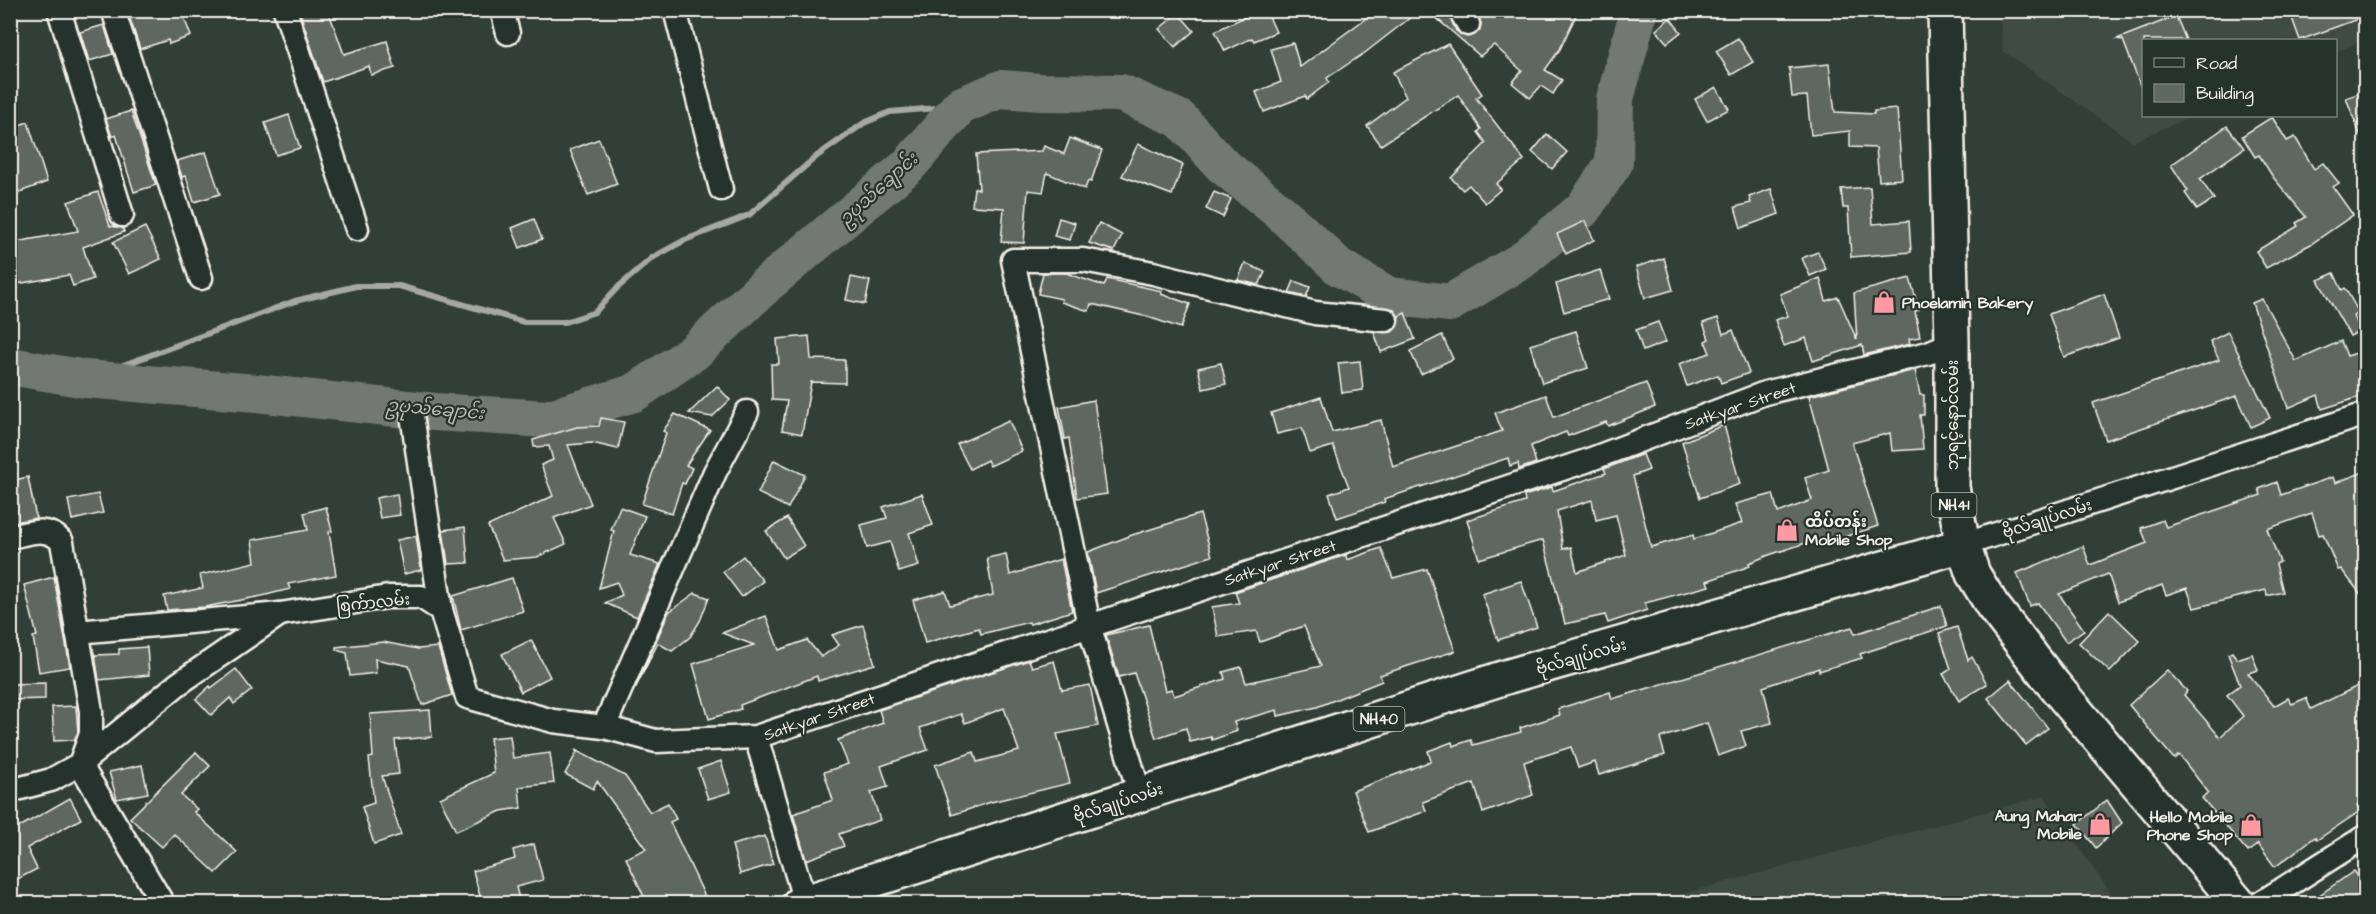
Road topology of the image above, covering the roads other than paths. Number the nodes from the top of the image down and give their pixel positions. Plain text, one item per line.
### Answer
1 (59, 10) edge
2 (114, 10) edge
3 (285, 10) edge
4 (502, 10) edge
5 (675, 10) edge
6 (1945, 10) edge
7 (508, 33) dead end
8 (722, 189) dead end
9 (122, 216) dead end
10 (357, 228) dead end
11 (201, 278) dead end
12 (1386, 320) dead end
13 (1952, 343) junction
14 (747, 411) dead end
15 (2366, 414) edge
16 (412, 415) dead end
17 (10, 537) edge
18 (1963, 545) junction
19 (441, 610) junction
20 (280, 614) junction
21 (1089, 625) junction
22 (77, 632) junction
23 (604, 727) junction
24 (756, 737) junction
25 (80, 765) junction
26 (10, 791) edge
27 (1140, 795) junction
28 (2366, 836) edge
29 (802, 902) edge
30 (163, 903) edge
31 (2239, 903) edge
32 (2259, 903) edge

1 - 9 street
2 - 11 street
3 - 10 street
4 - 7 street
5 - 8 street
6 - 13 highway, ဘုရင့်နောင်လမ်း / NH41
12 - 21 street
13 - 18 highway, ဘုရင့်နောင်လမ်း / NH41
13 - 21 street, Satkyar Street
14 - 23 street
15 - 18 street, ဗိုလ်ချုပ်လမ်း
16 - 19 street
17 - 22 street
18 - 27 highway, ဗိုလ်ချုပ်လမ်း / NH40
18 - 31 highway, ဘုရင့်နောင်လမ်း / NH41
19 - 20 street, စြက်ာလမ်း
19 - 23 street
20 - 22 street, စြက်ာလမ်း
20 - 25 street
21 - 24 street, Satkyar Street
21 - 27 street
22 - 25 street
23 - 24 street, Satkyar Street
24 - 29 street
25 - 26 street
25 - 30 street
27 - 29 highway, ဗိုလ်ချုပ်လမ်း / NH40
28 - 32 street

